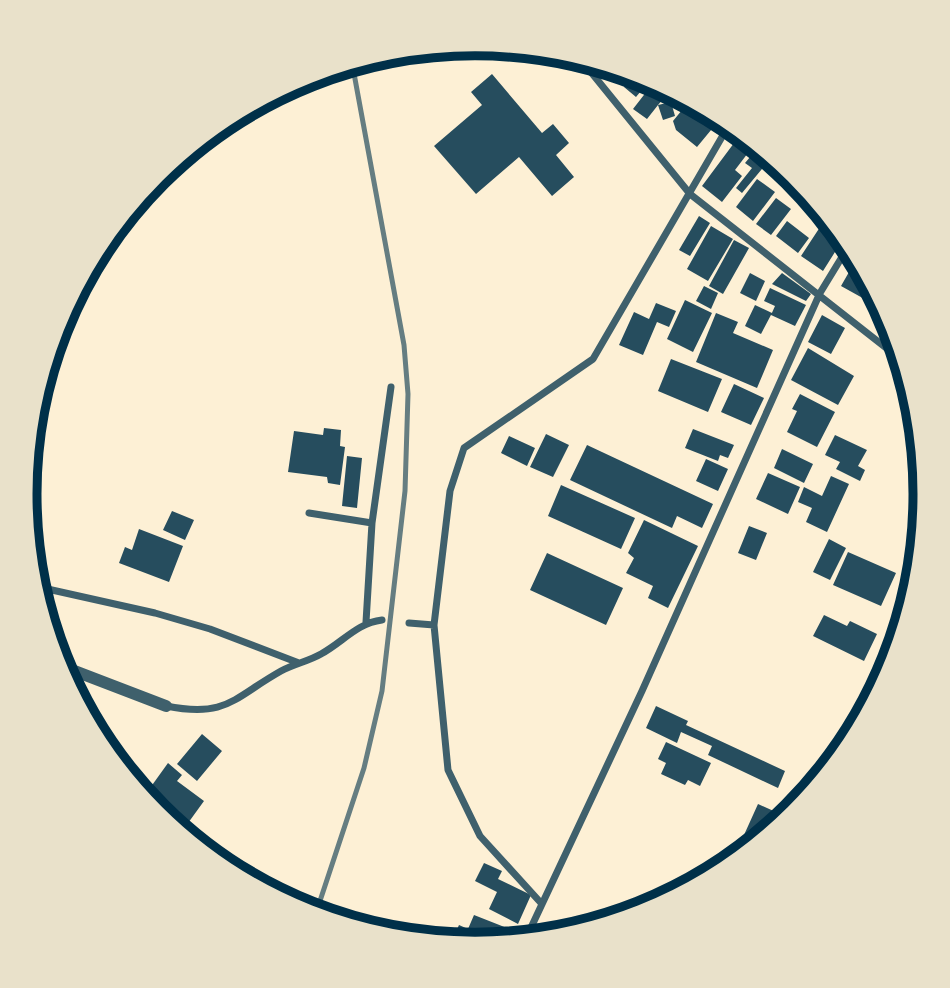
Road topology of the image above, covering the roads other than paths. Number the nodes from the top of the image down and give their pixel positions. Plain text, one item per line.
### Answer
1 (591, 72) edge
2 (724, 134) edge
3 (690, 194) junction
4 (842, 256) edge
5 (820, 293) junction
6 (889, 350) edge
7 (391, 387) dead end
8 (309, 513) dead end
9 (372, 523) junction
10 (48, 589) edge
11 (382, 620) dead end
12 (366, 622) junction
13 (409, 623) dead end
14 (434, 625) junction
15 (299, 663) junction
16 (74, 671) edge
17 (166, 706) joint
18 (541, 904) junction
19 (530, 929) edge

1 - 3 street
2 - 3 street
3 - 5 street
3 - 14 street
4 - 5 street
5 - 6 street
5 - 18 street
7 - 9 street
8 - 9 street
9 - 12 street
10 - 15 street
11 - 12 street
12 - 15 street
13 - 14 street
14 - 18 street
15 - 17 street
16 - 17 street
18 - 19 street

